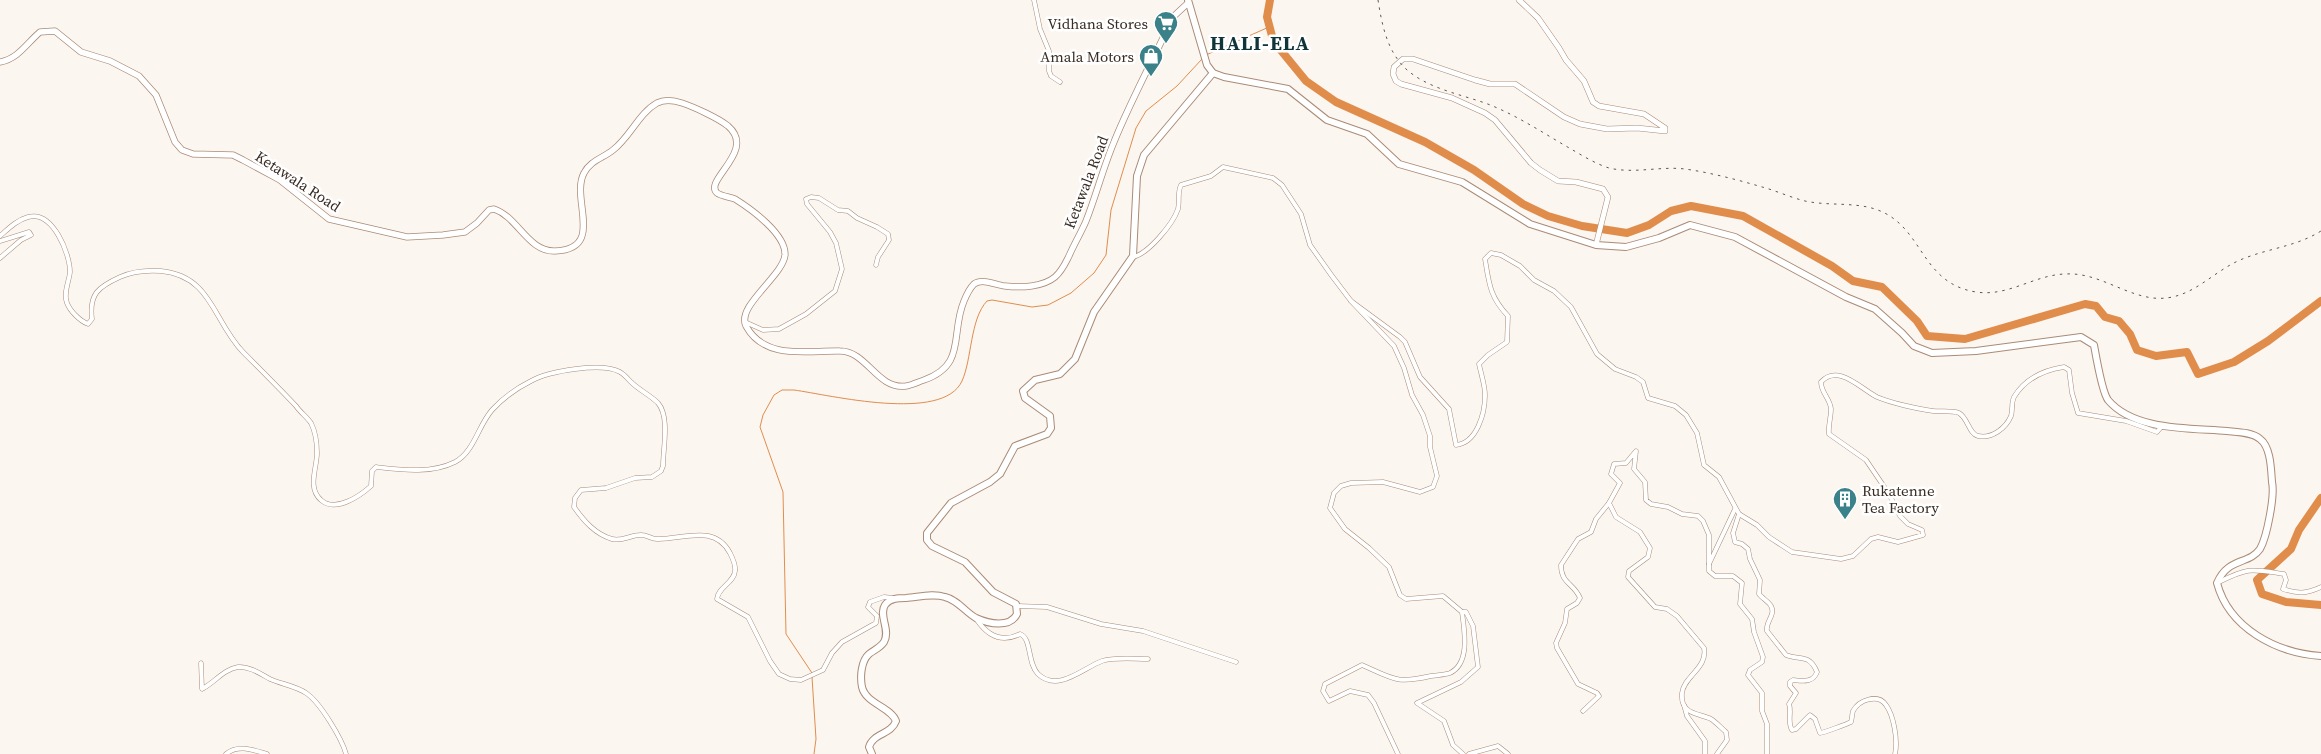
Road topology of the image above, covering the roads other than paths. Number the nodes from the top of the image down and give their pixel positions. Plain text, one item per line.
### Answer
1 (1034, 0) edge
2 (1518, 0) edge
3 (1188, 1) edge
4 (0, 62) edge
5 (1212, 72) junction
6 (1060, 82) dead end
7 (0, 236) edge
8 (0, 241) edge
9 (1596, 245) junction
10 (1133, 257) junction
11 (0, 258) edge
12 (876, 265) dead end
13 (1351, 301) junction
14 (744, 322) junction
15 (2162, 426) junction
16 (1609, 503) junction
17 (1735, 509) junction
18 (1739, 514) junction
19 (1709, 564) junction
20 (2217, 583) junction
21 (2321, 588) edge
22 (897, 598) junction
23 (1017, 606) junction
24 (1462, 612) junction
25 (976, 618) junction
26 (2321, 656) edge
27 (1148, 659) dead end
28 (1236, 662) dead end
29 (201, 663) dead end
30 (1683, 703) junction
31 (1583, 711) dead end
32 (226, 754) edge
33 (267, 754) edge
34 (346, 754) edge
35 (872, 754) edge
36 (1398, 754) edge
37 (1463, 754) edge
38 (1469, 754) edge
39 (1508, 754) edge
40 (1705, 754) edge
41 (1717, 754) edge
42 (1767, 754) edge
43 (1895, 754) edge

1 - 6 street
2 - 9 street
3 - 5 highway
3 - 14 main road, Ketawala Road
4 - 14 main road, Ketawala Road
5 - 9 highway
5 - 10 highway
7 - 22 street
8 - 11 street
9 - 15 highway
10 - 13 street
10 - 23 highway
12 - 14 street
13 - 17 street
13 - 24 street
15 - 18 street
15 - 20 highway
16 - 19 street
16 - 30 street
16 - 31 street
17 - 18 street
17 - 19 street
18 - 43 street
19 - 42 street
20 - 21 street
20 - 26 highway
22 - 25 highway
22 - 35 highway
23 - 25 highway
23 - 28 street
24 - 36 street
24 - 37 street
25 - 27 street
29 - 34 street
30 - 40 street
30 - 41 street
32 - 33 street
38 - 39 street

